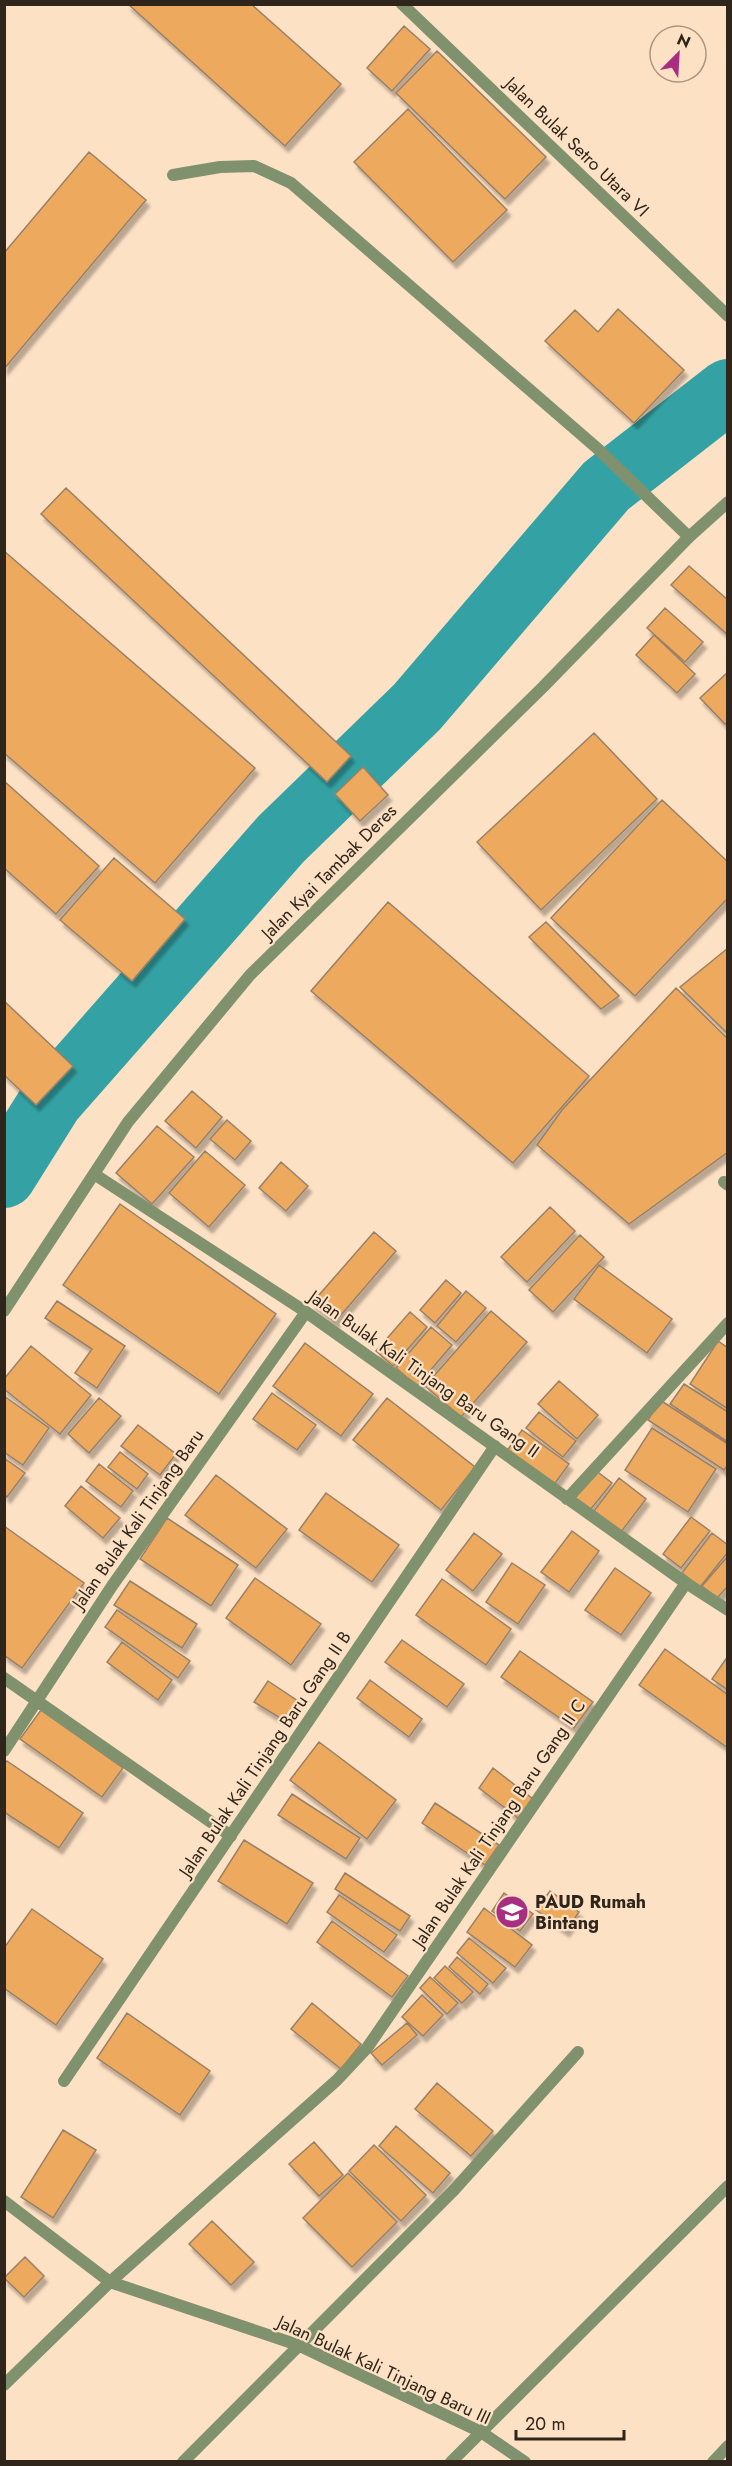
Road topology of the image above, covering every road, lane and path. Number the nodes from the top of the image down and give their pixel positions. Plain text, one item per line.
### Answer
1 (402, 4) edge
2 (173, 176) dead end
3 (728, 316) edge
4 (726, 505) edge
5 (689, 537) junction
6 (94, 1174) junction
7 (4, 1311) edge
8 (306, 1312) junction
9 (728, 1323) edge
10 (495, 1446) junction
11 (567, 1498) junction
12 (686, 1583) junction
13 (728, 1610) edge
14 (4, 1678) edge
15 (37, 1701) junction
16 (4, 1750) edge
17 (231, 1836) junction
18 (578, 2052) dead end
19 (64, 2081) dead end
20 (728, 2186) edge
21 (4, 2201) edge
22 (110, 2282) junction
23 (297, 2346) junction
24 (4, 2385) edge
25 (481, 2432) junction
26 (728, 2446) edge
27 (183, 2462) edge
28 (451, 2462) edge
29 (525, 2462) edge
30 (713, 2462) edge

1 - 3 street, Jalan Bulak Setro Utara VI
2 - 5 street
4 - 5 street, Jalan Kyai Tambak Deres
5 - 6 street, Jalan Kyai Tambak Deres
6 - 7 street, Jalan Kyai Tambak Deres
6 - 8 street, Jalan Bulak Kali Tinjang Baru Gang II
8 - 10 street, Jalan Bulak Kali Tinjang Baru Gang II
8 - 15 street, Jalan Bulak Kali Tinjang Baru
9 - 11 street
10 - 11 street, Jalan Bulak Kali Tinjang Baru Gang II
10 - 17 street, Jalan Bulak Kali Tinjang Baru Gang II B
11 - 12 street, Jalan Bulak Kali Tinjang Baru Gang II
12 - 13 street, Jalan Bulak Kali Tinjang Baru Gang II
12 - 22 street, Jalan Bulak Kali Tinjang Baru Gang II C
14 - 15 street
15 - 16 street, Jalan Bulak Kali Tinjang Baru
15 - 17 street
17 - 19 street, Jalan Bulak Kali Tinjang Baru Gang II B
18 - 23 street
20 - 25 street
21 - 22 street, Jalan Bulak Kali Tinjang Baru III
22 - 23 street, Jalan Bulak Kali Tinjang Baru III
22 - 24 street, Jalan Bulak Kali Tinjang Baru Gang II C
23 - 25 street, Jalan Bulak Kali Tinjang Baru III
23 - 27 street
25 - 28 street
25 - 29 street, Jalan Bulak Kali Tinjang Baru III
26 - 30 street

